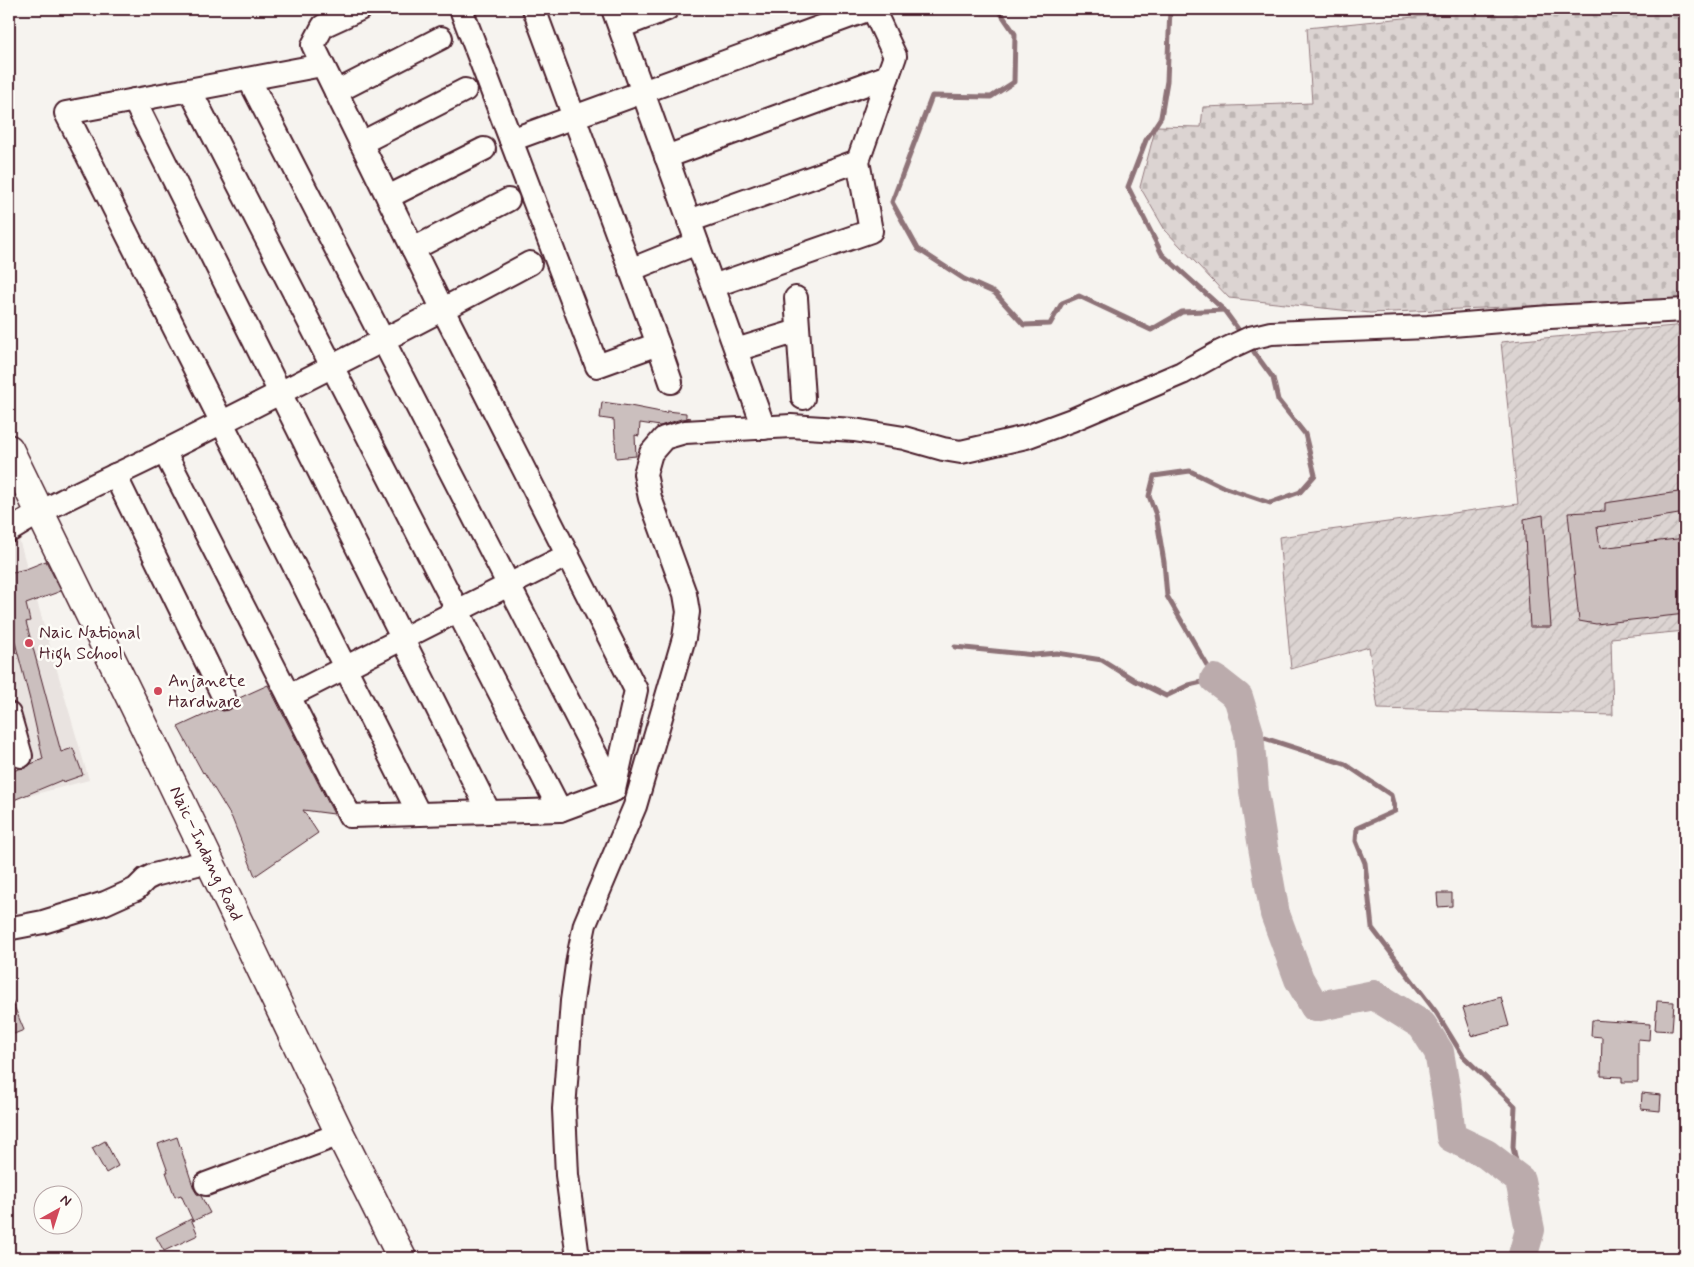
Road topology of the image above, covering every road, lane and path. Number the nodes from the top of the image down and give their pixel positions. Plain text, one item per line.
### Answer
1 (360, 9) edge
2 (461, 9) edge
3 (534, 9) edge
4 (667, 9) edge
5 (872, 9) edge
6 (616, 18) edge
7 (441, 38) dead end
8 (322, 65) junction
9 (888, 76) junction
10 (249, 79) junction
11 (190, 90) junction
12 (465, 90) dead end
13 (336, 92) junction
14 (643, 92) junction
15 (134, 100) junction
16 (574, 117) junction
17 (511, 140) junction
18 (361, 144) junction
19 (484, 149) dead end
20 (666, 157) junction
21 (858, 161) junction
22 (388, 198) junction
23 (508, 200) dead end
24 (689, 221) junction
25 (697, 243) junction
26 (414, 249) junction
27 (530, 263) dead end
28 (630, 270) junction
29 (713, 286) junction
30 (796, 298) dead end
31 (443, 310) junction
32 (1685, 310) edge
33 (798, 332) junction
34 (383, 340) junction
35 (658, 344) junction
36 (736, 350) junction
37 (332, 366) junction
38 (671, 382) dead end
39 (280, 392) junction
40 (803, 398) dead end
41 (222, 422) junction
42 (764, 428) junction
43 (9, 450) edge
44 (164, 451) junction
45 (115, 475) junction
46 (39, 512) junction
47 (9, 530) edge
48 (568, 555) junction
49 (509, 585) junction
50 (458, 610) junction
51 (402, 639) junction
52 (345, 667) junction
53 (289, 696) junction
54 (224, 698) dead end
55 (9, 714) edge
56 (21, 756) dead end
57 (614, 790) junction
58 (560, 810) junction
59 (489, 812) junction
60 (419, 814) junction
61 (209, 861) junction
62 (12, 928) dead end
63 (340, 1134) junction
64 (206, 1184) dead end
65 (402, 1258) edge
66 (578, 1258) edge

1 - 8 street
2 - 17 street
3 - 16 street
4 - 6 street
5 - 9 street
5 - 14 street
6 - 14 street
7 - 13 street
8 - 10 street
8 - 13 street
9 - 20 street
9 - 21 street
10 - 11 street
10 - 34 street
11 - 15 street
11 - 37 street
12 - 18 street
13 - 18 street
14 - 16 street
14 - 20 street
15 - 39 street
15 - 41 street
16 - 17 street
16 - 28 street
17 - 35 street
18 - 22 street
19 - 22 street
20 - 24 street
21 - 24 street
21 - 29 street
22 - 26 street
23 - 26 street
24 - 25 street
25 - 28 street
25 - 29 street
26 - 31 street
27 - 31 street
28 - 35 street
29 - 36 street
30 - 33 street
31 - 34 street
31 - 48 street
32 - 42 street
33 - 36 street
33 - 40 street
34 - 37 street
34 - 49 street
35 - 38 street
36 - 42 street
37 - 39 street
37 - 50 street
39 - 41 street
39 - 51 street
41 - 44 street
41 - 52 street
42 - 66 street
43 - 46 main road, Naic–Indang Road
44 - 45 street
44 - 53 street
45 - 46 street
45 - 54 street
46 - 47 street
46 - 61 main road, Naic–Indang Road
48 - 49 street
48 - 57 street
49 - 50 street
49 - 57 street
50 - 51 street
50 - 58 street
51 - 52 street
51 - 59 street
52 - 53 street
52 - 60 street
53 - 60 street
55 - 56 street
57 - 58 street
58 - 59 street
59 - 60 street
61 - 62 street
61 - 63 main road, Naic–Indang Road
63 - 64 street
63 - 65 main road, Naic–Indang Road

